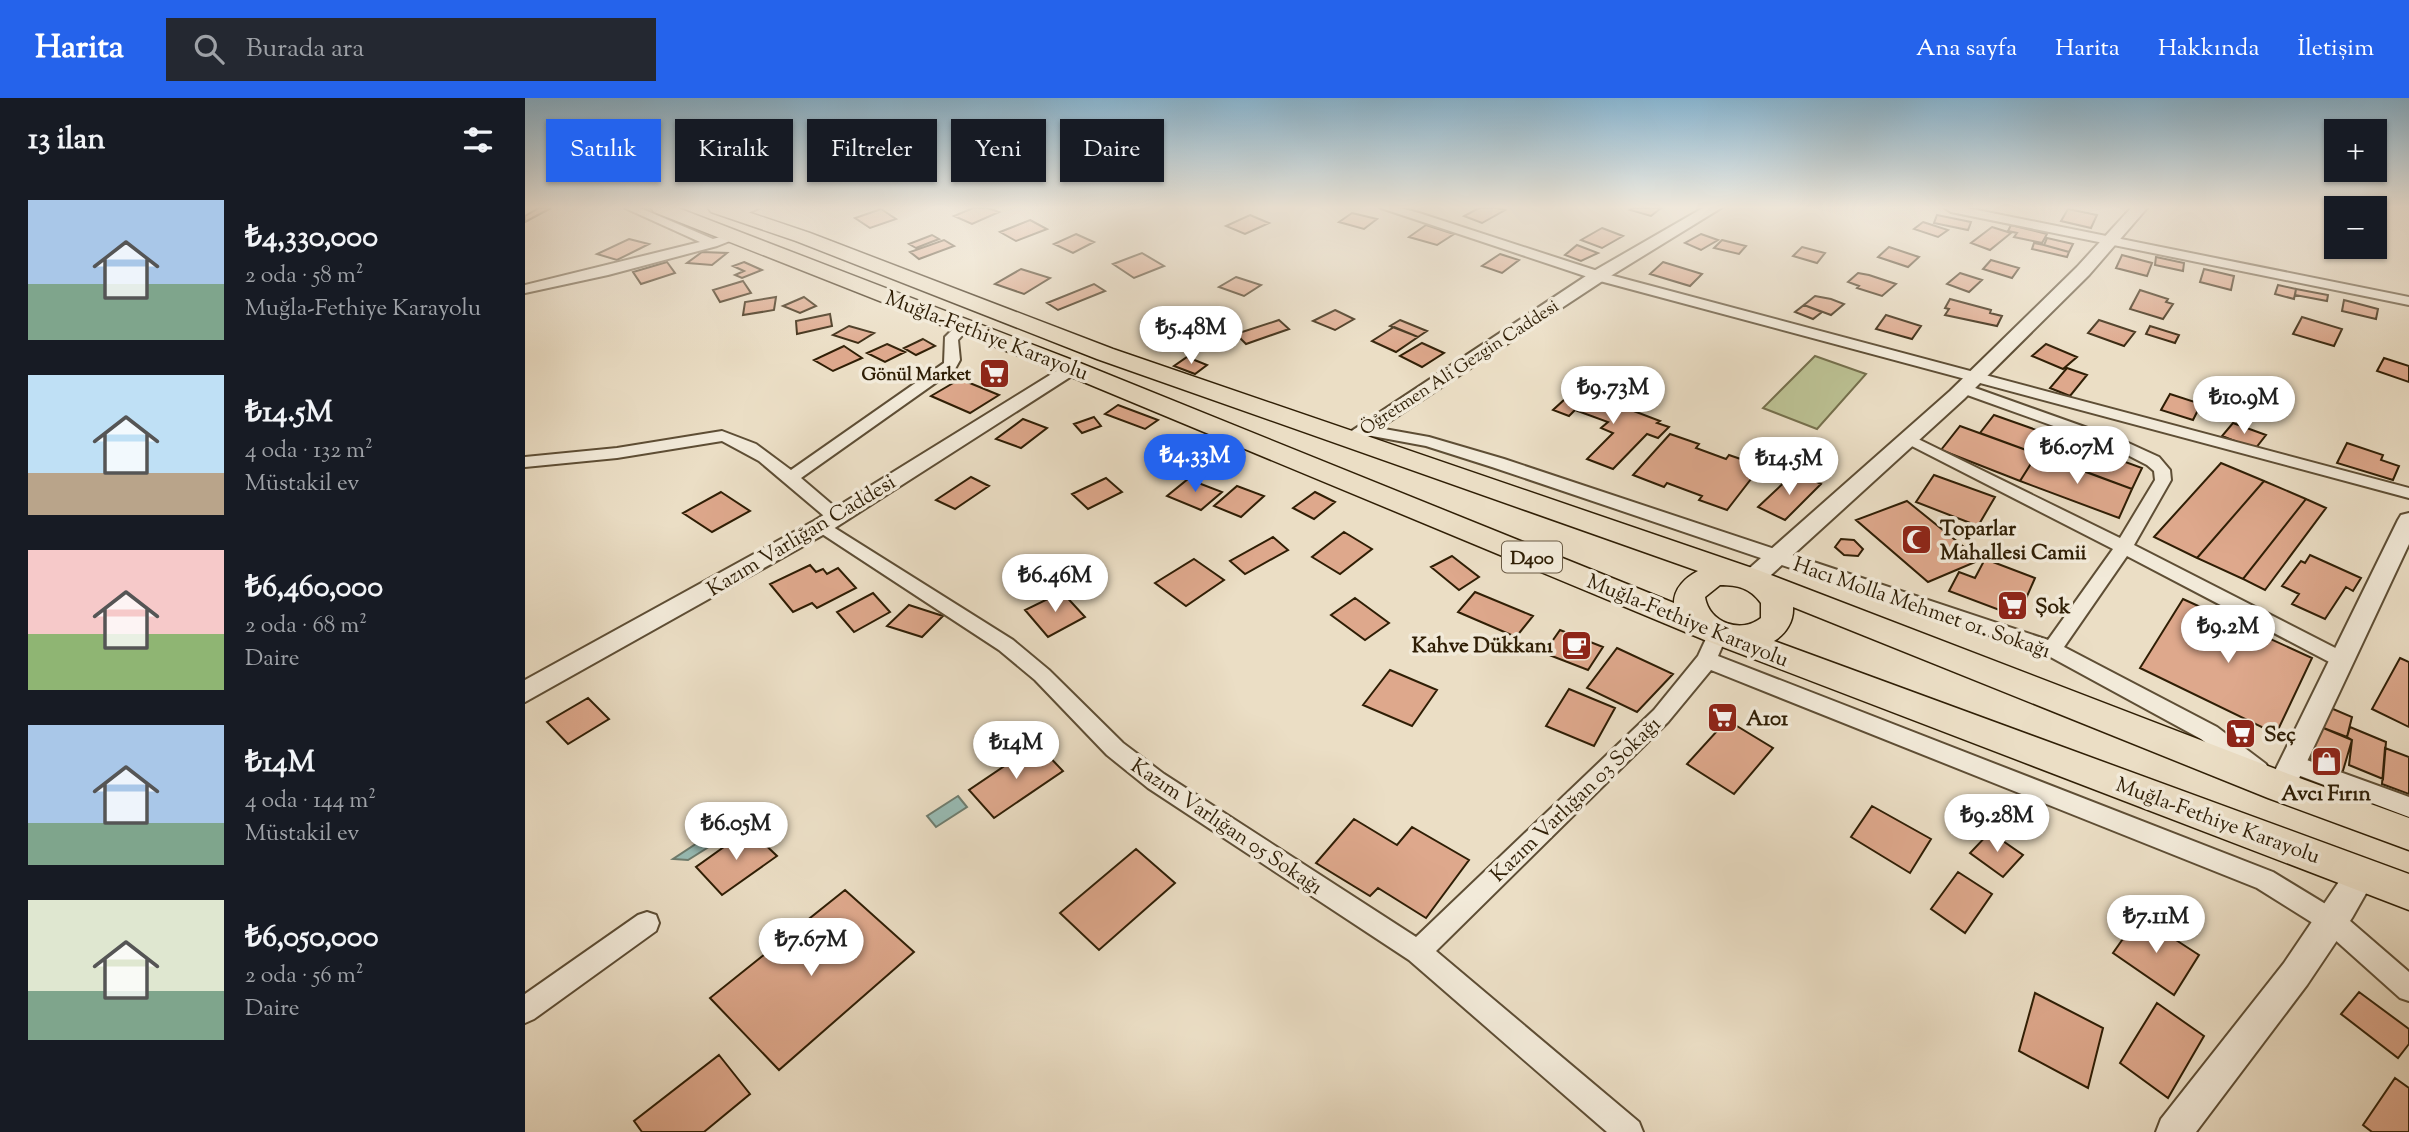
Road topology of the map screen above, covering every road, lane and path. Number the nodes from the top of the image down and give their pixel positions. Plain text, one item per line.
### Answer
1 (625, 256) edge
2 (807, 256) edge
3 (853, 256) edge
4 (1545, 256) edge
5 (1631, 256) edge
6 (2098, 256) edge
7 (2184, 256) edge
8 (1598, 276) junction
9 (525, 289) edge
10 (2409, 301) edge
11 (964, 326) junction
12 (1071, 368) junction
13 (1969, 384) junction
14 (1355, 435) junction
15 (1910, 441) junction
16 (525, 462) edge
17 (789, 478) junction
18 (2409, 493) edge
19 (2409, 520) edge
20 (829, 521) junction
21 (2124, 547) junction
22 (1777, 558) junction
23 (1752, 579) junction
24 (1713, 647) junction
25 (2052, 649) junction
26 (2342, 660) junction
27 (525, 692) edge
28 (2287, 775) junction
29 (2409, 807) edge
30 (2409, 834) edge
31 (2362, 874) junction
32 (2409, 892) edge
33 (2333, 922) junction
34 (647, 923) dead end
35 (1418, 953) junction
36 (2409, 989) edge
37 (525, 1010) edge
38 (1629, 1132) edge
39 (2173, 1132) edge

1 - 9 street
2 - 11 highway, Muğla-Fethiye Karayolu / D400
3 - 14 highway, Muğla-Fethiye Karayolu / D400
4 - 8 street
5 - 8 street, Öğretmen Ali Gezgin Caddesi
6 - 13 street
7 - 10 street
8 - 13 street
8 - 14 street, Öğretmen Ali Gezgin Caddesi
11 - 12 highway, Muğla-Fethiye Karayolu / D400
11 - 17 street
12 - 20 street, Kazım Varlığan Caddesi
12 - 24 highway, Muğla-Fethiye Karayolu / D400
13 - 15 street
13 - 18 street
13 - 21 street
14 - 22 street, Hacı Molla Mehmet 01. Sokağı
14 - 23 highway, Muğla-Fethiye Karayolu / D400
15 - 21 street
15 - 22 street
16 - 17 street, Kazım Varlığan 05 Sokağı
17 - 20 street, Kazım Varlığan 05 Sokağı
19 - 26 street
20 - 27 street, Kazım Varlığan Caddesi
20 - 35 street, Kazım Varlığan 05 Sokağı
21 - 25 street
21 - 26 street
22 - 23 street
22 - 25 street, Hacı Molla Mehmet 01. Sokağı
23 - 24 highway
23 - 24 highway
23 - 28 highway, Muğla-Fethiye Karayolu / D400
24 - 31 highway, Muğla-Fethiye Karayolu / D400
24 - 33 street
24 - 35 street, Kazım Varlığan 03 Sokağı
25 - 28 street, Hacı Molla Mehmet 01. Sokağı
26 - 28 street
28 - 29 street, Hacı Molla Mehmet 01. Sokağı
28 - 30 highway, Muğla-Fethiye Karayolu / D400
31 - 32 highway, Muğla-Fethiye Karayolu / D400
31 - 33 street
33 - 36 street
33 - 39 street
34 - 37 street
35 - 38 street, Kazım Varlığan 05 Sokağı

